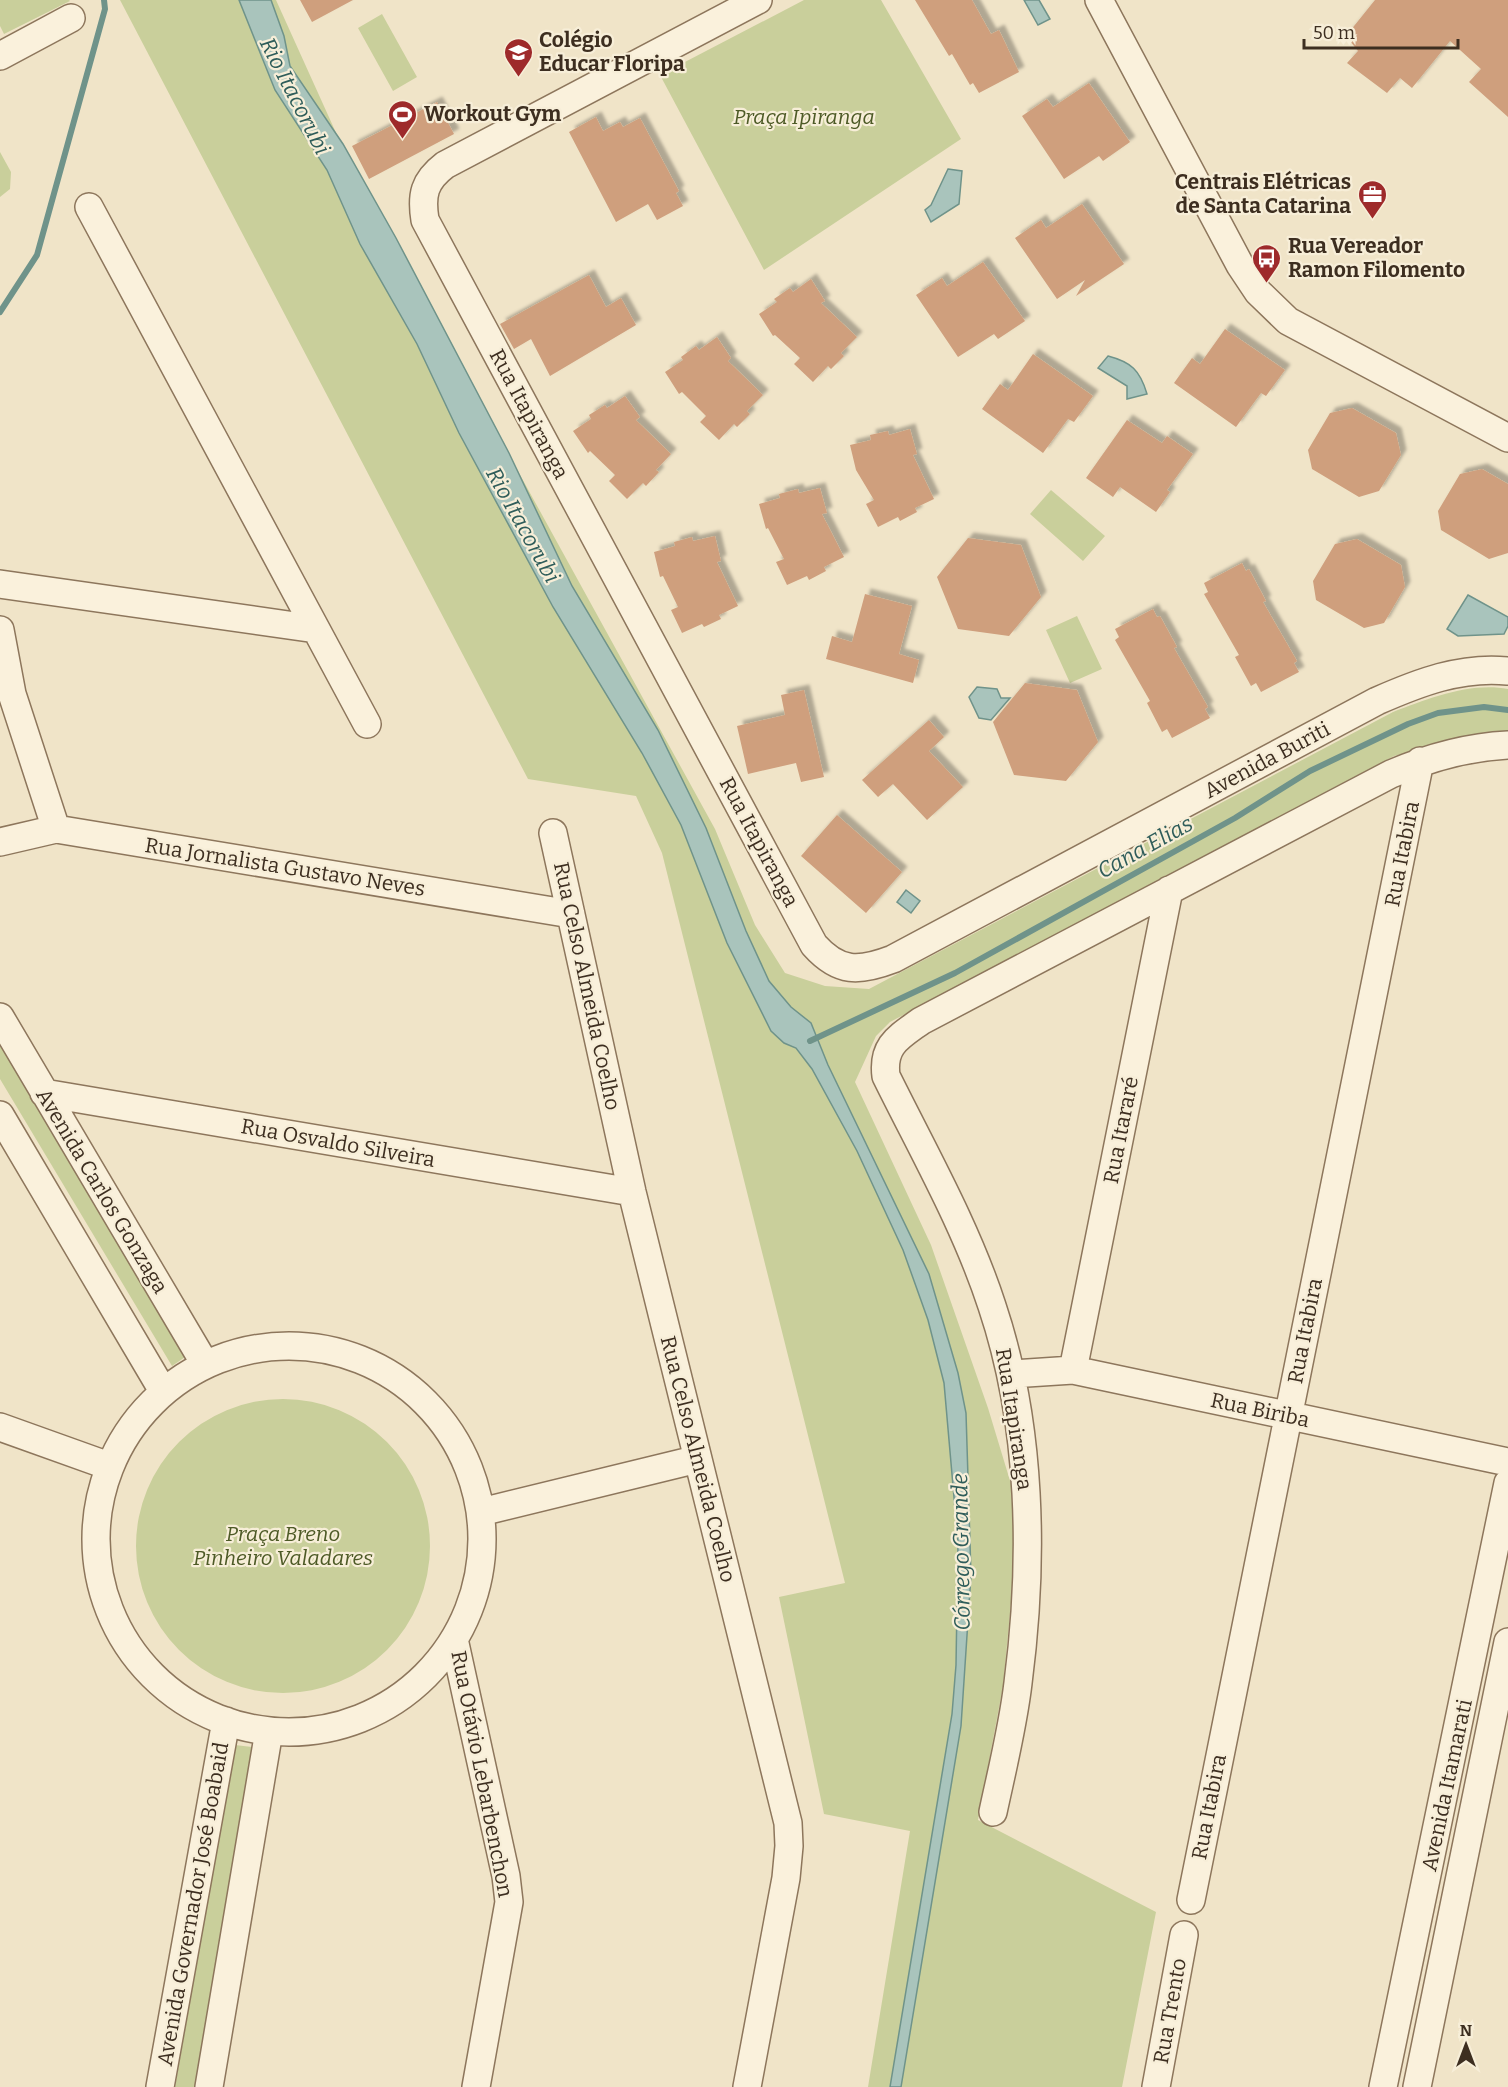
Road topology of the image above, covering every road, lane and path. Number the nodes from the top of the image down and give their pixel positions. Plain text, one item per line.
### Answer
1 (758, 0) edge
2 (1099, 0) edge
3 (72, 18) dead end
4 (0, 56) edge
5 (89, 207) dead end
6 (1508, 438) edge
7 (0, 584) edge
8 (316, 629) junction
9 (0, 630) edge
10 (1508, 671) edge
11 (367, 724) dead end
12 (1508, 745) edge
13 (1420, 761) junction
14 (56, 829) junction
15 (553, 833) dead end
16 (0, 842) edge
17 (1169, 890) junction
18 (571, 914) junction
19 (841, 966) joint
20 (0, 1017) edge
21 (44, 1093) junction
22 (0, 1115) edge
23 (632, 1192) junction
24 (205, 1364) junction
25 (1073, 1370) junction
26 (1011, 1374) junction
27 (163, 1391) junction
28 (1288, 1416) junction
29 (0, 1428) edge
30 (698, 1459) junction
31 (1508, 1462) edge
32 (109, 1466) junction
33 (1508, 1483) edge
34 (481, 1512) junction
35 (454, 1639) junction
36 (1508, 1642) edge
37 (1463, 1705) junction
38 (1501, 1713) edge
39 (226, 1721) junction
40 (268, 1731) junction
41 (993, 1812) dead end
42 (1191, 1900) dead end
43 (1184, 1935) dead end
44 (1399, 2018) junction
45 (1430, 2025) junction
46 (160, 2087) edge
47 (209, 2087) edge
48 (476, 2087) edge
49 (747, 2087) edge
50 (1156, 2087) edge
51 (1383, 2087) edge
52 (1417, 2087) edge

1 - 19 street, Rua Itapiranga
2 - 6 street
3 - 4 street
5 - 8 street
7 - 8 street
8 - 11 street
9 - 14 street
10 - 19 street, Avenida Buriti
12 - 13 street
13 - 17 street
13 - 28 street, Rua Itabira
14 - 16 street, Rua Jornalista Gustavo Neves
14 - 18 street, Rua Jornalista Gustavo Neves
15 - 18 street, Rua Celso Almeida Coelho
17 - 25 street, Rua Itararé
17 - 26 street, Rua Itapiranga
18 - 23 street, Rua Celso Almeida Coelho
20 - 21 street, Avenida Carlos Gonzaga
21 - 23 street, Rua Osvaldo Silveira
21 - 24 street, Avenida Carlos Gonzaga
22 - 27 street
23 - 30 street, Rua Celso Almeida Coelho
24 - 27 street
24 - 34 street
25 - 26 street, Rua Biriba
25 - 28 street, Rua Biriba
26 - 41 street, Rua Itapiranga
27 - 32 street
28 - 31 street, Rua Biriba
28 - 42 street, Rua Itabira
29 - 32 street
30 - 34 street
30 - 49 street, Rua Celso Almeida Coelho
32 - 39 street
33 - 37 street, Avenida Itamarati
34 - 35 street
35 - 40 street
35 - 48 street, Rua Otávio Lebarbenchon
36 - 38 street, Avenida Itamarati
37 - 38 street
37 - 44 street, Avenida Itamarati
38 - 45 street, Avenida Itamarati
39 - 40 street
39 - 46 street, Avenida Governador José Boabaid
40 - 47 street
43 - 50 street, Rua Trento
44 - 45 street
44 - 51 street, Avenida Itamarati
45 - 52 street, Avenida Itamarati

